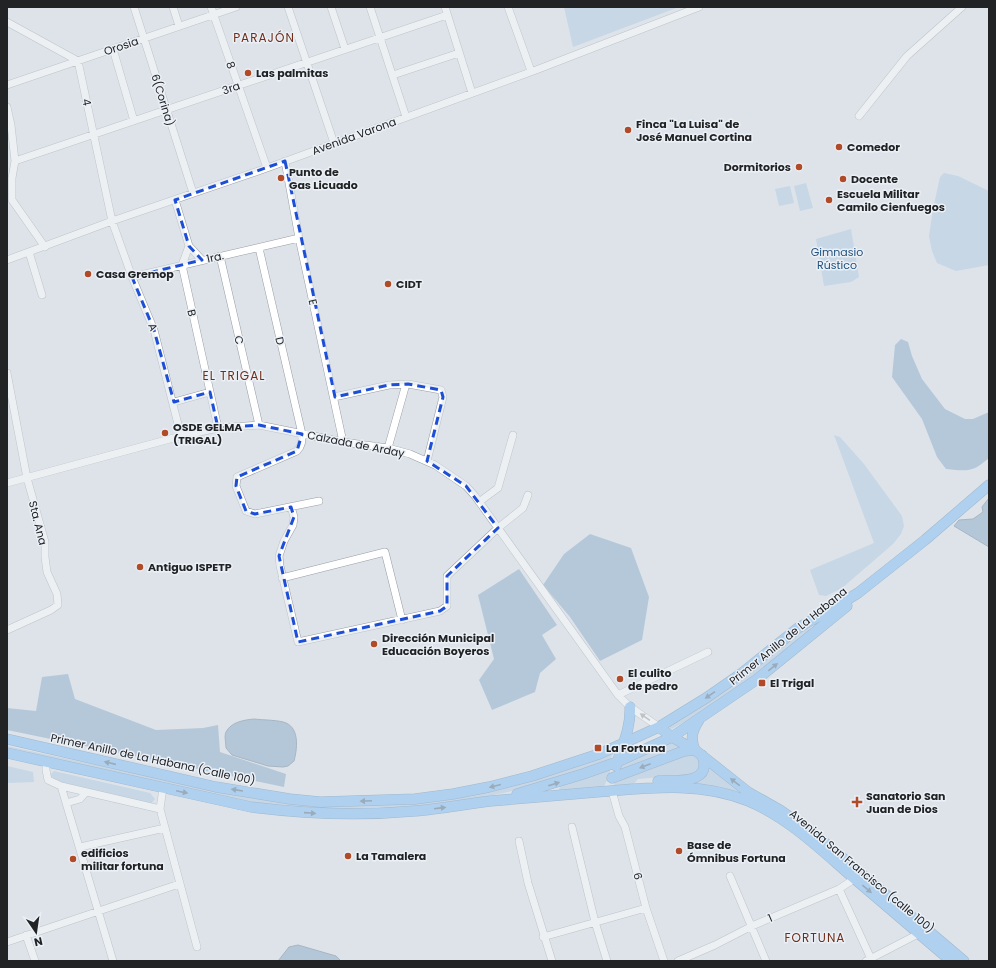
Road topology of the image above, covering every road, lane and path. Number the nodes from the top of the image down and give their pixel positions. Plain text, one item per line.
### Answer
1 (134, 7) edge
2 (173, 7) edge
3 (211, 7) edge
4 (236, 7) edge
5 (288, 7) edge
6 (331, 7) edge
7 (370, 7) edge
8 (444, 7) edge
9 (508, 7) edge
10 (699, 7) edge
11 (962, 7) edge
12 (214, 15) junction
13 (447, 15) junction
14 (7, 22) edge
15 (180, 26) junction
16 (144, 38) junction
17 (380, 38) junction
18 (113, 49) junction
19 (345, 49) junction
20 (459, 53) junction
21 (78, 61) junction
22 (306, 62) junction
23 (531, 71) junction
24 (392, 75) junction
25 (7, 85) edge
26 (238, 85) junction
27 (472, 93) junction
28 (7, 107) edge
29 (166, 110) junction
30 (858, 116) dead end
31 (406, 117) junction
32 (134, 120) junction
33 (94, 134) junction
34 (334, 143) junction
35 (15, 161) junction
36 (285, 161) junction
37 (267, 168) junction
38 (193, 193) junction
39 (175, 200) junction
40 (112, 222) junction
41 (299, 238) junction
42 (189, 246) junction
43 (45, 247) junction
44 (259, 248) junction
45 (29, 252) junction
46 (220, 256) junction
47 (7, 260) edge
48 (202, 260) junction
49 (182, 265) junction
50 (132, 276) junction
51 (42, 295) dead end
52 (7, 373) edge
53 (406, 384) junction
54 (210, 392) junction
55 (334, 397) junction
56 (174, 402) junction
57 (259, 425) junction
58 (218, 428) junction
59 (302, 434) junction
60 (513, 435) dead end
61 (182, 436) junction
62 (343, 442) junction
63 (388, 448) junction
64 (427, 461) junction
65 (27, 478) junction
66 (7, 483) edge
67 (989, 485) edge
68 (528, 495) dead end
69 (319, 502) dead end
70 (479, 502) junction
71 (291, 507) junction
72 (498, 528) junction
73 (879, 576) junction
74 (282, 578) junction
75 (822, 614) junction
76 (402, 620) junction
77 (824, 625) junction
78 (7, 630) edge
79 (708, 652) dead end
80 (618, 695) junction
81 (630, 706) junction
82 (700, 718) junction
83 (659, 727) junction
84 (640, 736) junction
85 (672, 737) junction
86 (7, 739) edge
87 (624, 743) junction
88 (698, 752) junction
89 (7, 753) edge
90 (46, 762) junction
91 (617, 762) junction
92 (612, 778) junction
93 (61, 786) junction
94 (163, 788) junction
95 (633, 789) junction
96 (612, 791) junction
97 (86, 792) junction
98 (489, 802) junction
99 (66, 803) junction
100 (160, 809) junction
101 (572, 827) dead end
102 (165, 828) junction
103 (519, 841) dead end
104 (80, 847) junction
105 (730, 876) dead end
106 (858, 876) junction
107 (179, 884) junction
108 (839, 889) junction
109 (646, 908) junction
110 (98, 912) junction
111 (595, 922) junction
112 (752, 926) junction
113 (922, 931) junction
114 (26, 935) junction
115 (543, 937) junction
116 (7, 942) edge
117 (197, 947) dead end
118 (870, 960) edge
119 (35, 961) edge
120 (113, 961) edge
121 (552, 961) edge
122 (607, 961) edge
123 (664, 961) edge
124 (678, 961) edge
125 (766, 961) edge
126 (951, 961) edge
127 (964, 961) edge

1 - 16 street, 6(Corina)
2 - 15 street
3 - 12 street, 8
4 - 12 street, Orosia
5 - 22 street
6 - 19 street
7 - 17 street
8 - 13 street
9 - 23 street
10 - 23 street, Avenida Varona
11 - 30 street
12 - 15 street, Orosia
12 - 26 street, 8
13 - 17 street, 3ra
13 - 20 street
14 - 21 street
15 - 16 street, Orosia
16 - 18 street, Orosia
16 - 29 street, 6(Corina)
17 - 19 street, 3ra
17 - 24 street
18 - 21 street, Orosia
18 - 32 street
19 - 22 street, 3ra
20 - 24 street
20 - 27 street
21 - 25 street, Orosia
21 - 33 street, 4
22 - 26 street, 3ra
22 - 34 street
23 - 27 street, Avenida Varona
24 - 31 street
26 - 29 street, 3ra
26 - 37 street, 8
27 - 31 street, Avenida Varona
28 - 35 street
29 - 32 street, 3ra
29 - 38 street, 6(Corina)
31 - 34 street, Avenida Varona
32 - 33 street, 3ra
33 - 35 street, 3ra
33 - 40 street, 4
34 - 36 street, Avenida Varona
35 - 43 street
36 - 37 street, Avenida Varona
36 - 41 street, E
37 - 38 street, Avenida Varona
38 - 39 street, Avenida Varona
39 - 40 street, Avenida Varona
39 - 42 street
40 - 43 street, Avenida Varona
40 - 50 street, A
41 - 44 street, 1ra.
41 - 55 street, E
42 - 48 street
42 - 49 street
43 - 45 street, Avenida Varona
44 - 46 street, 1ra.
44 - 59 street, D
45 - 47 street, Avenida Varona
45 - 51 street
46 - 48 street, 1ra.
46 - 57 street, C
48 - 49 street, 1ra.
49 - 50 street, 1ra.
49 - 54 street, B
50 - 56 street, A
52 - 65 street
53 - 55 street
53 - 63 street
53 - 64 street
54 - 56 street
54 - 58 street, B
55 - 62 street, E
56 - 61 street, A
57 - 58 street, Calzada de Arday
57 - 59 street, Calzada de Arday
58 - 61 street, Calzada de Arday
59 - 62 street, Calzada de Arday
59 - 71 street
60 - 70 street
61 - 65 street, Calzada de Arday
62 - 63 street, Calzada de Arday
63 - 64 street, Calzada de Arday
64 - 70 street, Calzada de Arday
65 - 66 street, Calzada de Arday
65 - 78 street, Sta. Ana
67 - 73 highway, Primer Anillo de La Habana
68 - 72 street
69 - 71 street
70 - 72 street, Calzada de Arday
71 - 74 street
72 - 76 street
72 - 80 street, Calzada de Arday
73 - 75 highway, Primer Anillo de La Habana
73 - 77 highway, Primer Anillo de La Habana
74 - 76 street
74 - 76 street
75 - 77 highway
75 -> 83 highway, Primer Anillo de La Habana
82 -> 77 highway, Primer Anillo de La Habana
79 - 80 street
80 - 81 street, Calzada de Arday
83 -> 81 street, Calzada de Arday
81 - 87 highway
82 - 85 highway, Primer Anillo de La Habana
82 - 88 highway
83 - 84 highway, Primer Anillo de La Habana
83 - 85 highway
84 - 85 highway
84 - 87 highway
85 - 88 highway, Avenida San Francisco (calle 100)
85 - 91 highway, Primer Anillo de La Habana
87 -> 86 highway, Primer Anillo de La Habana (Calle 100)
87 - 91 highway
88 -> 92 highway
88 - 95 highway
106 -> 88 highway, Avenida San Francisco (calle 100)
89 - 90 highway
90 - 93 street
90 - 94 highway
91 - 92 highway
98 -> 91 highway, Primer Anillo de La Habana
92 - 96 highway
93 - 97 street
93 - 99 street
94 -> 98 highway
94 - 100 street
95 - 96 highway, Avenida San Francisco (calle 100)
95 - 106 highway, Avenida San Francisco (calle 100)
96 - 98 highway, Avenida San Francisco (calle 100)
96 - 109 street, 6
97 - 99 street
97 - 100 street
99 - 104 street
100 - 102 street
101 - 111 street
102 - 104 street
102 - 107 street
103 - 115 street
104 - 110 street
105 - 112 street
106 - 108 street, 1
106 - 113 highway, Avenida San Francisco (calle 100)
107 - 110 street
107 - 117 street
108 - 112 street, 1
108 - 118 street
109 - 111 street
109 - 123 street, 6
110 - 114 street
110 - 120 street
111 - 115 street
111 - 122 street
112 - 124 street, 1
112 - 125 street
113 - 118 street
113 - 126 highway, Avenida San Francisco (calle 100)
113 - 127 highway, Avenida San Francisco (calle 100)
114 - 116 street
114 - 119 street
115 - 121 street

